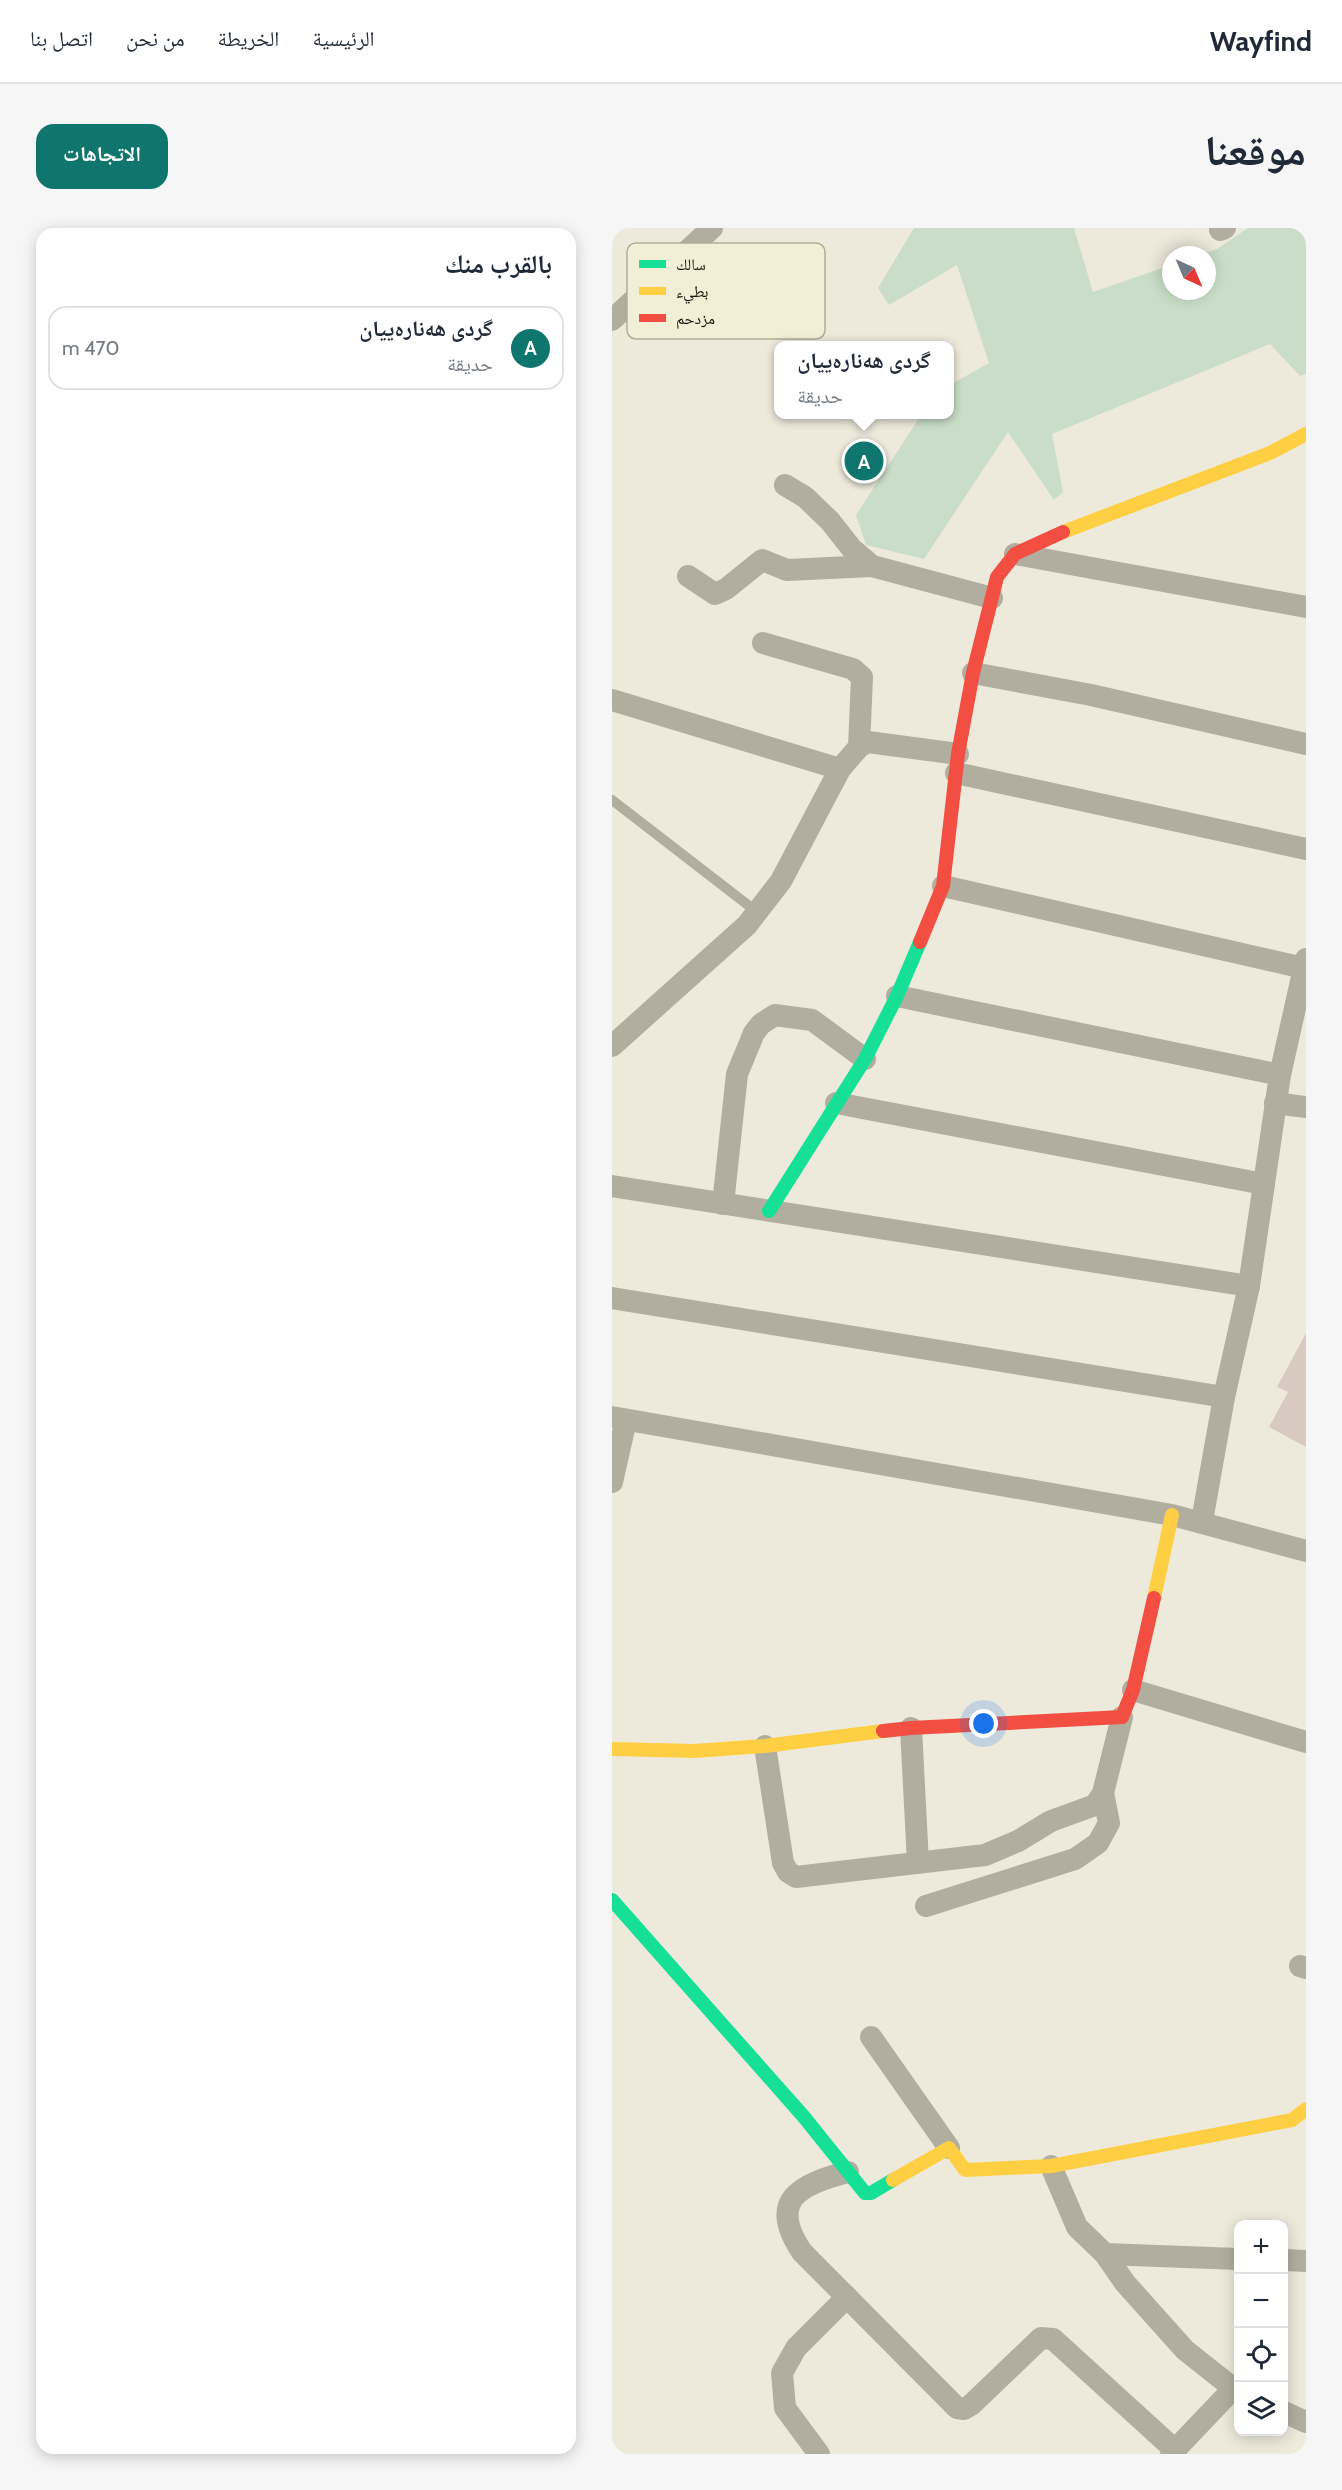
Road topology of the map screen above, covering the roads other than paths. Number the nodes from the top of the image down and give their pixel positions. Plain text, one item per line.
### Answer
1 (712, 228) edge
2 (696, 243) edge
3 (627, 306) edge
4 (612, 320) edge
5 (1306, 434) edge
6 (784, 485) dead end
7 (1015, 554) junction
8 (872, 566) junction
9 (688, 576) dead end
10 (992, 598) junction
11 (1306, 607) edge
12 (763, 644) dead end
13 (973, 674) junction
14 (612, 700) edge
15 (1306, 744) edge
16 (859, 747) junction
17 (957, 764) junction
18 (840, 769) junction
19 (612, 800) edge
20 (1306, 849) edge
21 (943, 886) junction
22 (757, 912) junction
23 (1304, 975) edge
24 (897, 996) junction
25 (612, 1046) edge
26 (865, 1059) junction
27 (1280, 1075) junction
28 (836, 1103) junction
29 (1275, 1103) junction
30 (1306, 1107) edge
31 (1264, 1184) junction
32 (612, 1186) edge
33 (723, 1204) junction
34 (768, 1211) junction
35 (1249, 1286) junction
36 (612, 1298) edge
37 (1224, 1397) junction
38 (619, 1418) edge
39 (612, 1482) edge
40 (1172, 1515) junction
41 (1202, 1521) junction
42 (1306, 1551) edge
43 (1133, 1690) junction
44 (1122, 1717) junction
45 (911, 1728) junction
46 (1306, 1742) edge
47 (765, 1746) junction
48 (612, 1749) edge
49 (1103, 1793) junction
50 (918, 1863) junction
51 (612, 1900) edge
52 (926, 1906) dead end
53 (871, 2037) dead end
54 (1306, 2109) edge
55 (949, 2148) junction
56 (1051, 2166) junction
57 (848, 2172) junction
58 (1105, 2254) junction
59 (1234, 2259) edge
60 (1288, 2260) edge
61 (1306, 2261) edge
62 (847, 2297) junction
63 (1234, 2390) edge
64 (1234, 2392) edge
65 (1288, 2414) edge
66 (1306, 2422) edge
67 (1173, 2452) edge
68 (819, 2454) edge

1 - 2 street
3 - 4 street
5 - 7 street
6 - 8 street
7 - 10 street
7 - 11 street
8 - 9 street
8 - 10 street
10 - 13 street
12 - 16 street
13 - 15 street
13 - 17 street
14 - 18 street
16 - 17 street
16 - 18 street
17 - 20 street
17 - 21 street
18 - 22 street
19 - 22 lane
21 - 23 street
21 - 24 street
22 - 25 street
23 - 27 street
24 - 26 street
24 - 27 street
26 - 28 street
26 - 33 street
27 - 29 street
28 - 31 street
28 - 34 street
29 - 30 street
29 - 31 street
31 - 35 street
32 - 33 street
33 - 34 street
34 - 35 street
35 - 37 street
36 - 37 street
37 - 41 street
38 - 39 street
38 - 40 street
40 - 41 street
40 - 43 street
41 - 42 street
43 - 44 street
43 - 46 street
44 - 45 street
44 - 49 street
45 - 47 street
45 - 50 street
47 - 48 street
47 - 50 street
49 - 50 street
49 - 52 street
51 - 57 street
53 - 55 street
54 - 56 street
55 - 56 street
55 - 57 street
56 - 58 street
57 - 62 street
58 - 59 street
58 - 63 street
60 - 61 street
62 - 67 street
62 - 68 street
64 - 67 street
65 - 66 street

